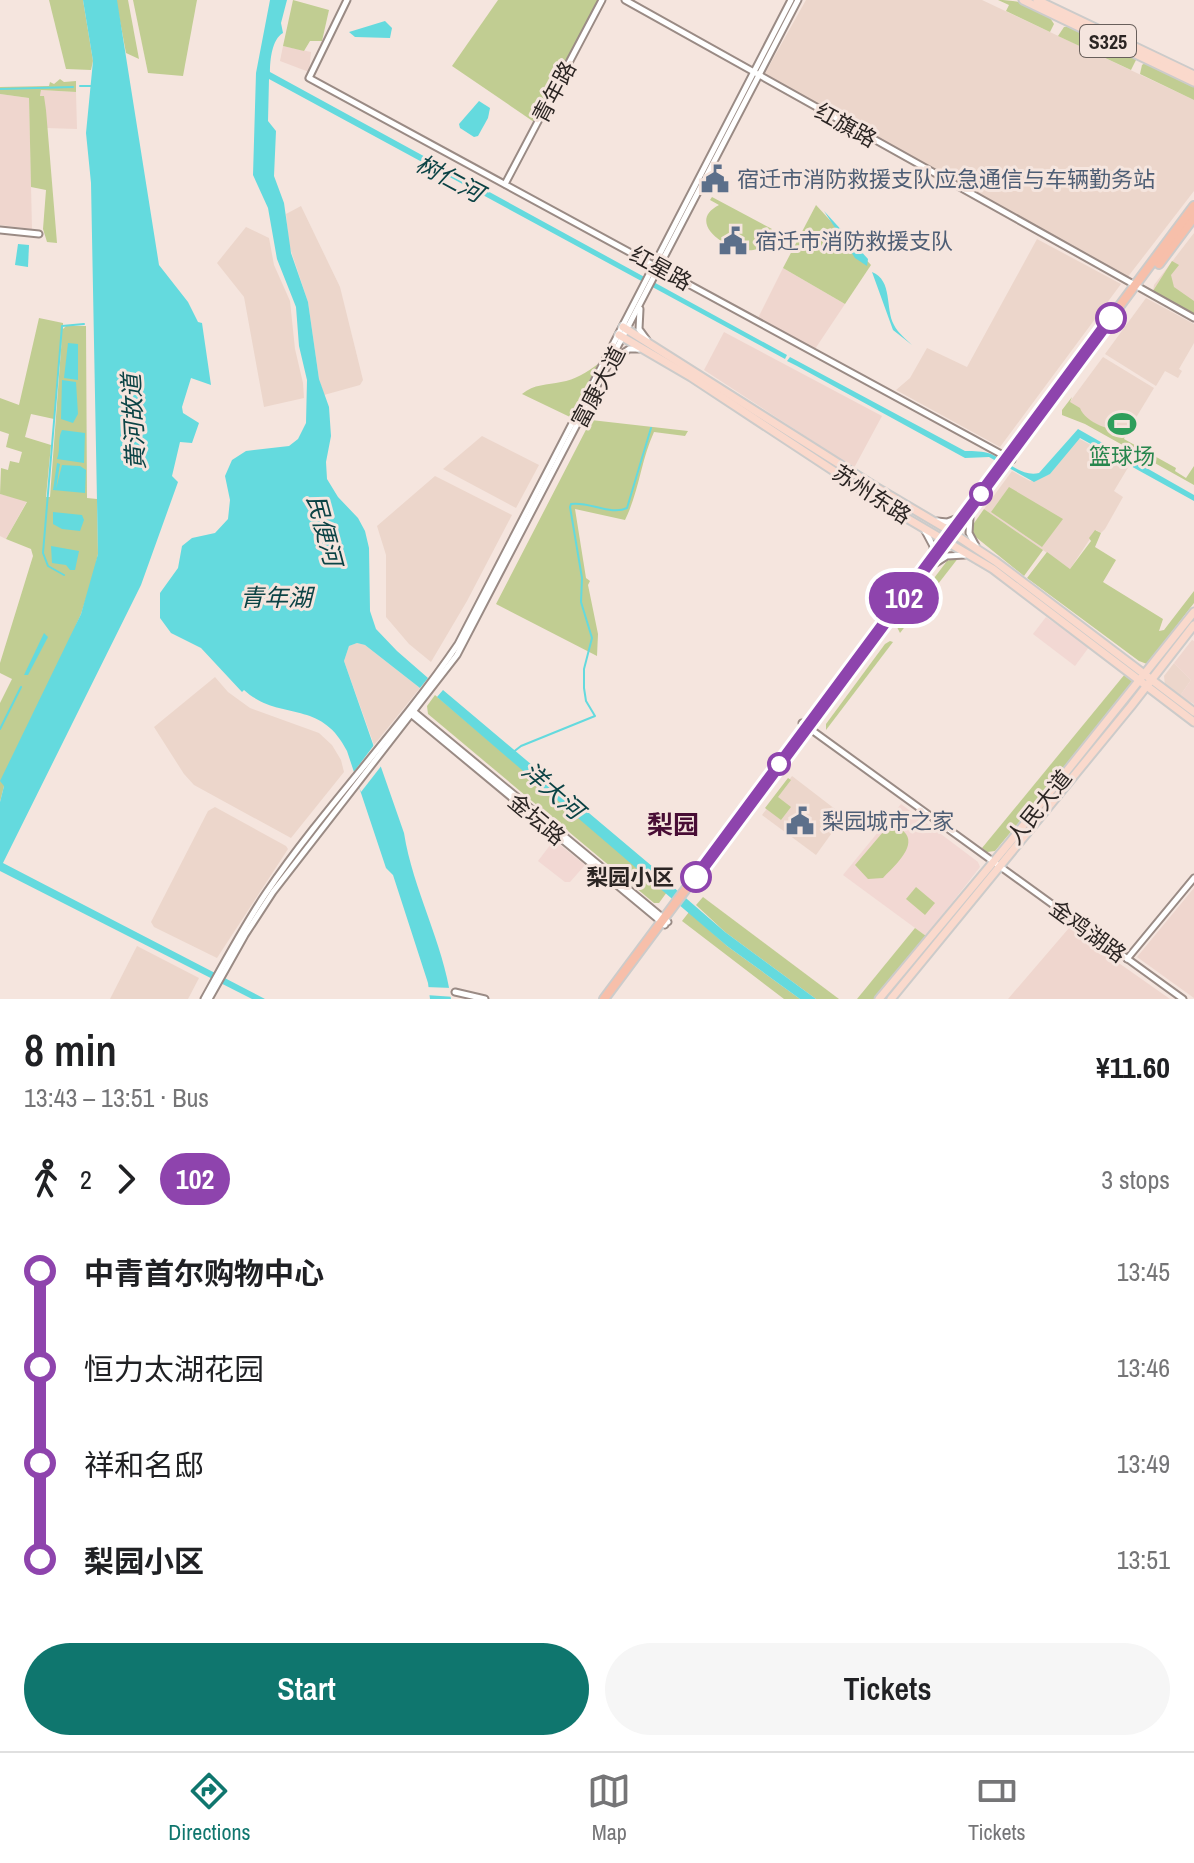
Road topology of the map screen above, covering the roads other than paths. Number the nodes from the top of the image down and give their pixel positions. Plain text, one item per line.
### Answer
1 (347, 0) edge
2 (602, 0) edge
3 (625, 0) edge
4 (791, 0) edge
5 (798, 0) edge
6 (1023, 0) edge
7 (1037, 0) edge
8 (756, 74) junction
9 (1194, 75) edge
10 (1194, 82) edge
11 (505, 184) junction
12 (1194, 206) edge
13 (1194, 217) edge
14 (0, 230) edge
15 (39, 234) dead end
16 (657, 266) junction
17 (1138, 287) junction
18 (641, 302) junction
19 (1194, 318) edge
20 (625, 328) junction
21 (621, 337) junction
22 (651, 350) junction
23 (608, 364) junction
24 (1010, 458) junction
25 (875, 496) junction
26 (968, 516) junction
27 (933, 520) junction
28 (951, 537) junction
29 (934, 561) junction
30 (1021, 586) junction
31 (1194, 612) edge
32 (1191, 625) edge
33 (1146, 681) junction
34 (411, 712) junction
35 (1194, 712) edge
36 (1194, 722) edge
37 (807, 726) junction
38 (996, 865) junction
39 (1194, 878) edge
40 (981, 882) junction
41 (665, 922) junction
42 (1127, 959) junction
43 (455, 992) dead end
44 (209, 995) edge
45 (485, 999) edge
46 (604, 999) edge
47 (611, 999) edge
48 (879, 999) edge
49 (891, 999) edge
50 (1183, 999) edge

1 - 11 street, 红星路
2 - 11 street, 青年路
3 - 8 street, 红旗路
4 - 8 street, 富康大道
5 - 8 street, 富康大道
6 - 10 main road, S325
7 - 9 main road, S325
8 - 16 street, 富康大道
8 - 17 street, 红旗路
11 - 16 street, 红星路
12 - 17 highway
13 - 17 highway
14 - 15 street
16 - 18 street, 富康大道
16 - 20 street, 富康大道
16 - 24 street, 红星路
17 - 19 street, 红旗路
17 - 24 highway
18 - 20 street, 富康大道
18 - 22 street
20 - 21 street, 富康大道
20 - 22 main road, 苏州东路
21 - 22 main road, 苏州东路
21 - 23 street, 富康大道
22 - 23 street
22 - 25 main road, 苏州东路
22 - 27 main road, 苏州东路
23 - 34 street, 富康大道
24 - 26 highway
25 - 28 main road, 苏州东路
25 - 29 street
26 - 27 street
26 - 28 highway
26 - 30 street
27 - 28 main road, 苏州东路
28 - 29 highway
28 - 30 main road, 苏州东路
29 - 30 street
29 - 37 highway
30 - 33 main road, 苏州东路
31 - 32 main road, 人民大道
32 - 33 main road, 人民大道
33 - 35 main road, 苏州东路
33 - 36 main road, 苏州东路
33 - 38 main road, 人民大道
34 - 41 street, 金坛路
34 - 44 street, 富康大道
37 - 38 street, 金鸡湖路
37 - 41 highway
38 - 40 main road, 人民大道
38 - 42 street, 金鸡湖路
39 - 42 street
40 - 48 main road, 人民大道
40 - 49 main road, 人民大道
41 - 46 highway
41 - 47 highway
42 - 50 street, 金鸡湖路
43 - 45 street

